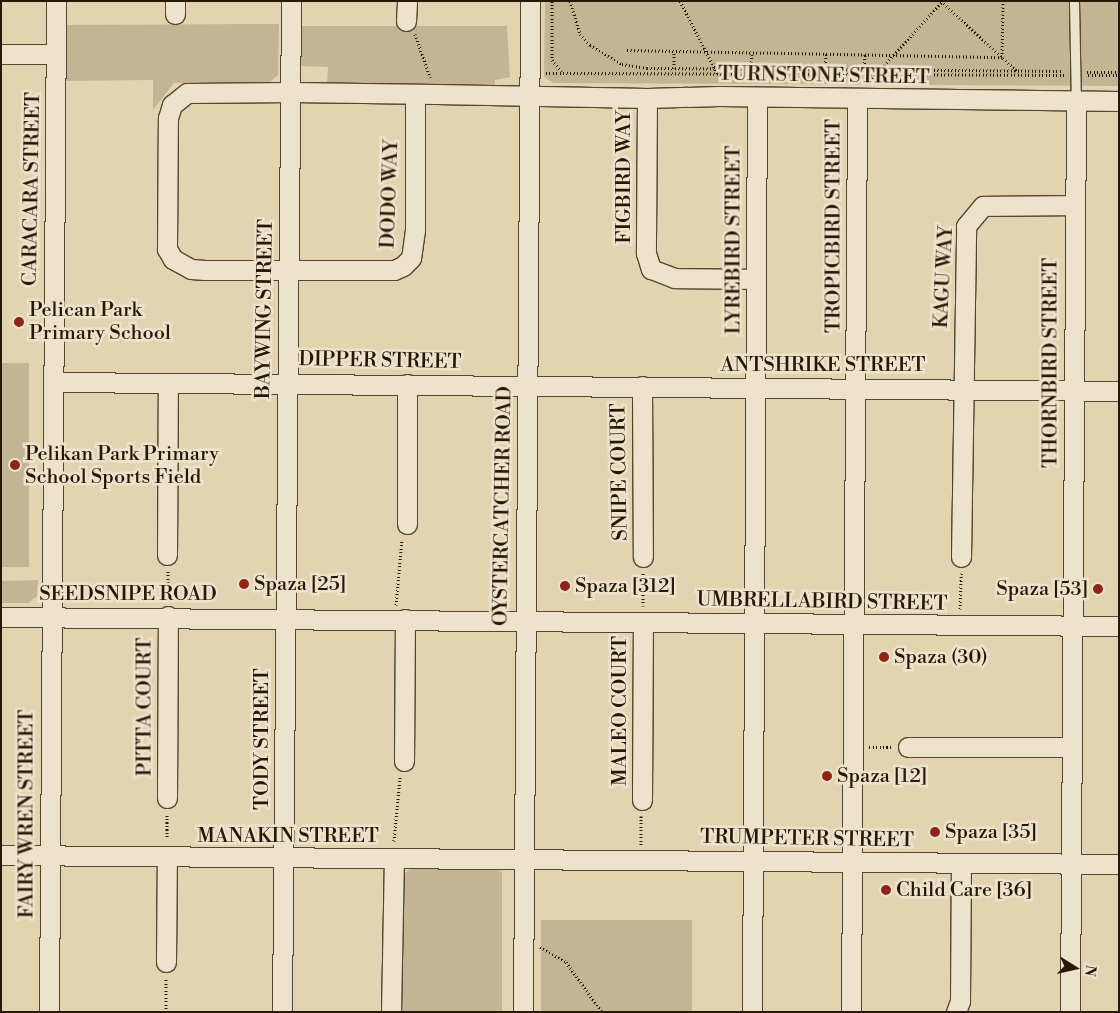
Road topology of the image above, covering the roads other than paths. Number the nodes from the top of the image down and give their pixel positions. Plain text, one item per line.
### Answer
1 (56, 1) edge
2 (291, 1) edge
3 (406, 1) edge
4 (530, 1) edge
5 (1074, 1) edge
6 (406, 21) road end
7 (1, 54) edge
8 (56, 54) junction
9 (291, 92) junction
10 (415, 94) junction
11 (530, 95) junction
12 (757, 97) junction
13 (647, 98) junction
14 (862, 99) junction
15 (1076, 101) junction
16 (1119, 101) edge
17 (1075, 205) junction
18 (288, 267) junction
19 (756, 279) junction
20 (53, 382) junction
21 (287, 382) junction
22 (168, 383) junction
23 (406, 384) junction
24 (527, 385) junction
25 (642, 386) junction
26 (755, 387) junction
27 (962, 388) junction
28 (855, 389) junction
29 (1074, 390) junction
30 (1119, 391) edge
31 (406, 524) road end
32 (167, 555) road end
33 (644, 556) road end
34 (961, 557) road end
35 (168, 616) junction
36 (1, 617) edge
37 (50, 617) junction
38 (285, 617) junction
39 (400, 619) junction
40 (525, 620) junction
41 (643, 622) junction
42 (754, 623) junction
43 (853, 624) junction
44 (1072, 626) junction
45 (1119, 626) edge
46 (908, 747) road end
47 (1071, 747) junction
48 (404, 761) road end
49 (167, 798) road end
50 (642, 800) road end
51 (1, 855) edge
52 (50, 855) junction
53 (167, 857) junction
54 (284, 858) junction
55 (526, 858) junction
56 (394, 859) junction
57 (753, 862) junction
58 (852, 862) junction
59 (961, 864) junction
60 (1070, 864) junction
61 (1119, 864) edge
62 (166, 962) road end
63 (49, 1012) edge
64 (282, 1012) edge
65 (391, 1012) edge
66 (523, 1012) edge
67 (752, 1012) edge
68 (850, 1012) edge
69 (956, 1012) edge
70 (1070, 1012) edge

1 - 8 street, CARACARA STREET
2 - 9 street, BAYWING STREET
3 - 6 street
4 - 11 street, OYSTERCATCHER ROAD
5 - 15 lane
7 - 8 street
8 - 20 street, CARACARA STREET
9 - 10 street, TURNSTONE STREET
9 - 18 street, BAYWING STREET
9 - 18 street, TURNSTONE STREET
10 - 11 street, TURNSTONE STREET
10 - 18 street, DODO WAY
11 - 13 street, TURNSTONE STREET
11 - 24 street, OYSTERCATCHER ROAD
12 - 13 street, TURNSTONE STREET
12 - 14 street, TURNSTONE STREET
12 - 19 street, LYREBIRD STREET
13 - 19 street, FIGBIRD WAY
14 - 15 street, TURNSTONE STREET
14 - 28 street, TROPICBIRD STREET
15 - 16 street, TURNSTONE STREET
15 - 17 street, THORNBIRD STREET
17 - 27 street, KAGU WAY
17 - 29 street, THORNBIRD STREET
18 - 21 street, BAYWING STREET
19 - 26 street, LYREBIRD STREET
20 - 22 street, DIPPER STREET
20 - 37 street, CARACARA STREET
21 - 22 street, DIPPER STREET
21 - 23 street, DIPPER STREET
21 - 38 street, BAYWING STREET
22 - 32 street
23 - 24 street, DIPPER STREET
23 - 31 street
24 - 25 street, ANTSHRIKE STREET
24 - 40 street, OYSTERCATCHER ROAD
25 - 26 street, ANTSHRIKE STREET
25 - 33 street, SNIPE COURT
26 - 28 street, ANTSHRIKE STREET
26 - 42 street, LYREBIRD STREET
27 - 28 street, ANTSHRIKE STREET
27 - 29 street, ANTSHRIKE STREET
27 - 34 street
28 - 43 street, TROPICBIRD STREET
29 - 30 street, ANTSHRIKE STREET
29 - 44 street, THORNBIRD STREET
35 - 37 street, SEEDSNIPE ROAD
35 - 38 street, SEEDSNIPE ROAD
35 - 49 street, PITTA COURT
36 - 37 street, SEEDSNIPE ROAD
37 - 52 street, FAIRY WREN STREET
38 - 39 street, SEEDSNIPE ROAD
38 - 54 street, TODY STREET
39 - 40 street, SEEDSNIPE ROAD
39 - 48 street
40 - 41 street, UMBRELLABIRD STREET
40 - 55 street, OYSTERCATCHER ROAD
41 - 42 street, UMBRELLABIRD STREET
41 - 50 street, MALEO COURT
42 - 43 street, UMBRELLABIRD STREET
42 - 57 street, LYREBIRD STREET
43 - 44 street, UMBRELLABIRD STREET
43 - 58 street, TROPICBIRD STREET
44 - 45 street, UMBRELLABIRD STREET
44 - 47 street, THORNBIRD STREET
46 - 47 street
47 - 60 street, THORNBIRD STREET
51 - 52 street, MANAKIN STREET
52 - 53 street, MANAKIN STREET
52 - 63 street, FAIRY WREN STREET
53 - 54 street, MANAKIN STREET
53 - 62 street
54 - 56 street, MANAKIN STREET
54 - 64 street, TODY STREET
55 - 56 street, MANAKIN STREET
55 - 57 street, TRUMPETER STREET
55 - 66 street, OYSTERCATCHER ROAD
56 - 65 street
57 - 58 street, TRUMPETER STREET
57 - 67 street, LYREBIRD STREET
58 - 59 street, TRUMPETER STREET
58 - 68 street, TROPICBIRD STREET
59 - 60 street, TRUMPETER STREET
59 - 69 street
60 - 61 street, TRUMPETER STREET
60 - 70 street, THORNBIRD STREET

